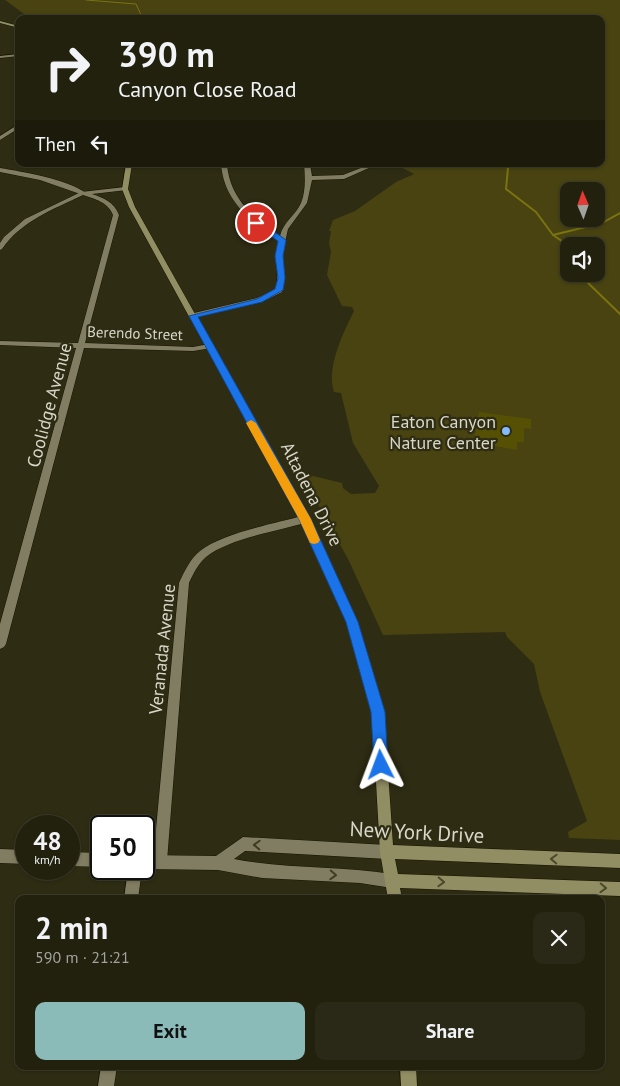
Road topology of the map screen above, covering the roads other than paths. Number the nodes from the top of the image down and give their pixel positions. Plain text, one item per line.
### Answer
1 (0, 22) edge
2 (15, 26) edge
3 (15, 56) edge
4 (0, 57) edge
5 (15, 129) edge
6 (0, 138) edge
7 (128, 167) edge
8 (224, 167) edge
9 (307, 167) edge
10 (368, 167) edge
11 (0, 170) edge
12 (309, 178) junction
13 (125, 189) junction
14 (83, 193) junction
15 (282, 240) junction
16 (0, 248) edge
17 (193, 316) junction
18 (0, 344) edge
19 (82, 345) junction
20 (209, 346) junction
21 (305, 519) junction
22 (0, 644) edge
23 (387, 852) junction
24 (0, 856) edge
25 (15, 857) edge
26 (155, 861) edge
27 (160, 861) junction
28 (620, 862) edge
29 (218, 863) junction
30 (134, 880) edge
31 (392, 881) junction
32 (620, 889) edge
33 (132, 895) edge
34 (394, 895) edge
35 (108, 1070) edge
36 (408, 1070) edge
37 (106, 1086) edge
38 (410, 1086) edge

1 - 2 main road
3 - 4 street
5 - 6 street
7 - 13 main road, Altadena Drive
8 - 15 street
9 - 12 street
10 - 12 street
11 - 14 street, Coolidge Avenue
12 - 15 street
13 - 14 street
13 - 17 main road, Altadena Drive
14 - 16 street
14 - 19 street, Coolidge Avenue
15 - 17 street
17 - 20 main road, Altadena Drive
18 - 19 street, Berendo Street
19 - 20 street, Berendo Street
19 - 22 street, Coolidge Avenue
20 - 21 main road, Altadena Drive
21 - 23 main road, Altadena Drive
21 - 27 street, Veranada Avenue
28 -> 23 main road, New York Drive
23 -> 29 street, New York Drive
23 - 31 main road, Altadena Drive
24 - 25 street
26 - 27 street
27 - 29 street
29 -> 31 street
30 - 33 street
31 -> 32 main road
31 - 34 main road, Altadena Drive
35 - 37 street
36 - 38 main road

